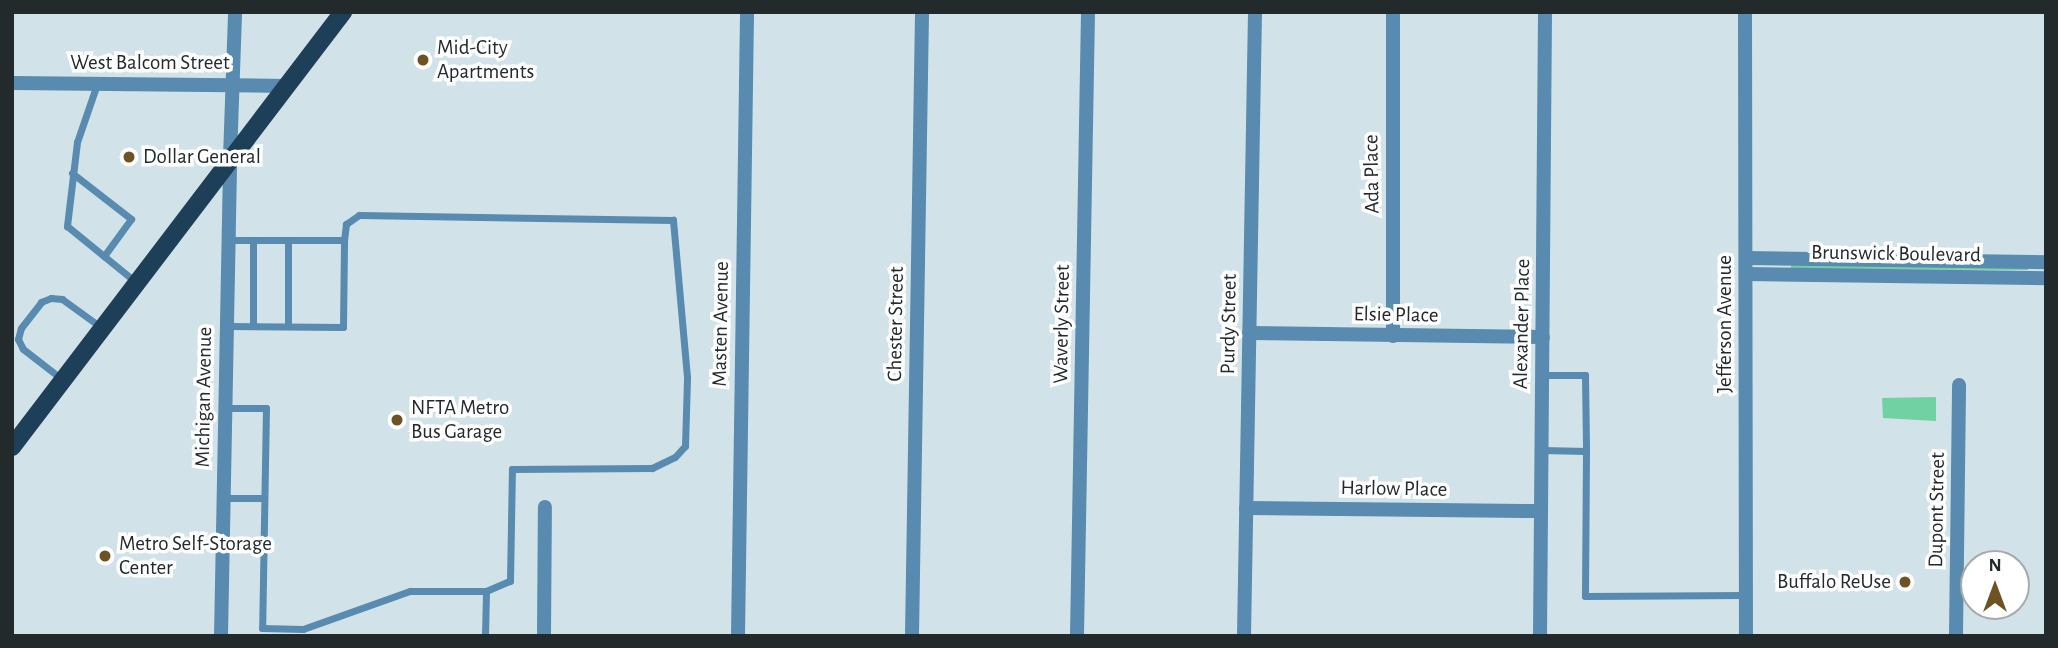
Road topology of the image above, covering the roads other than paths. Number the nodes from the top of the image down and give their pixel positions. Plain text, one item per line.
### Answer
1 (235, 12) edge
2 (343, 12) edge
3 (747, 12) edge
4 (922, 12) edge
5 (1088, 12) edge
6 (1255, 12) edge
7 (1393, 12) edge
8 (1545, 12) edge
9 (1745, 12) edge
10 (12, 83) edge
11 (97, 84) junction
12 (234, 85) junction
13 (287, 86) junction
14 (230, 158) junction
15 (72, 173) junction
16 (229, 240) junction
17 (253, 240) junction
18 (288, 240) junction
19 (344, 240) junction
20 (104, 256) junction
21 (1746, 258) junction
22 (2046, 262) edge
23 (1746, 274) junction
24 (2046, 278) edge
25 (138, 284) junction
26 (227, 326) junction
27 (253, 326) junction
28 (288, 326) junction
29 (103, 329) junction
30 (1249, 333) junction
31 (1393, 336) junction
32 (1543, 337) junction
33 (1542, 375) junction
34 (64, 381) junction
35 (1959, 385) dead end
36 (225, 408) junction
37 (12, 447) edge
38 (1542, 450) junction
39 (1586, 450) junction
40 (223, 498) junction
41 (264, 498) junction
42 (545, 507) dead end
43 (1246, 508) junction
44 (1541, 511) junction
45 (486, 591) junction
46 (1746, 595) junction
47 (221, 636) edge
48 (485, 636) edge
49 (544, 636) edge
50 (738, 636) edge
51 (912, 636) edge
52 (1077, 636) edge
53 (1244, 636) edge
54 (1540, 636) edge
55 (1746, 636) edge
56 (1956, 636) edge

1 - 12 street, Michigan Avenue
2 - 13 main road
3 - 50 street, Masten Avenue
4 - 51 street, Chester Street
5 - 52 street, Waverly Street
6 - 30 street, Purdy Street
7 - 31 street, Ada Place
8 - 32 street, Alexander Place
9 - 21 street, Jefferson Avenue
10 - 11 street, West Balcom Street
11 - 12 street, West Balcom Street
11 - 15 lane
12 - 13 street, West Balcom Street
12 - 14 street, Michigan Avenue
13 - 14 main road
14 - 16 street, Michigan Avenue
14 - 25 main road
15 - 20 lane
15 - 20 lane
16 - 17 lane
16 - 26 street, Michigan Avenue
17 - 18 lane
17 - 27 lane
18 - 19 lane
18 - 28 lane
19 - 28 lane
19 - 45 lane
20 - 25 lane
21 - 22 street, Brunswick Boulevard
21 - 23 street, Jefferson Avenue
23 - 24 street, Brunswick Boulevard
23 - 46 street, Jefferson Avenue
25 - 29 main road
26 - 27 lane
26 - 36 street, Michigan Avenue
27 - 28 lane
29 - 34 main road
29 - 34 lane
30 - 31 street, Elsie Place
30 - 43 street, Purdy Street
31 - 32 street, Elsie Place
32 - 33 street, Alexander Place
33 - 38 street, Alexander Place
33 - 39 lane
34 - 37 main road
35 - 56 street, Dupont Street
36 - 40 street, Michigan Avenue
36 - 41 lane
38 - 39 lane
38 - 44 street, Alexander Place
39 - 46 lane
40 - 41 lane
40 - 47 street, Michigan Avenue
41 - 45 lane
42 - 49 street
43 - 44 street, Harlow Place
43 - 53 street, Purdy Street
44 - 54 street, Alexander Place
45 - 48 lane
46 - 55 street, Jefferson Avenue

